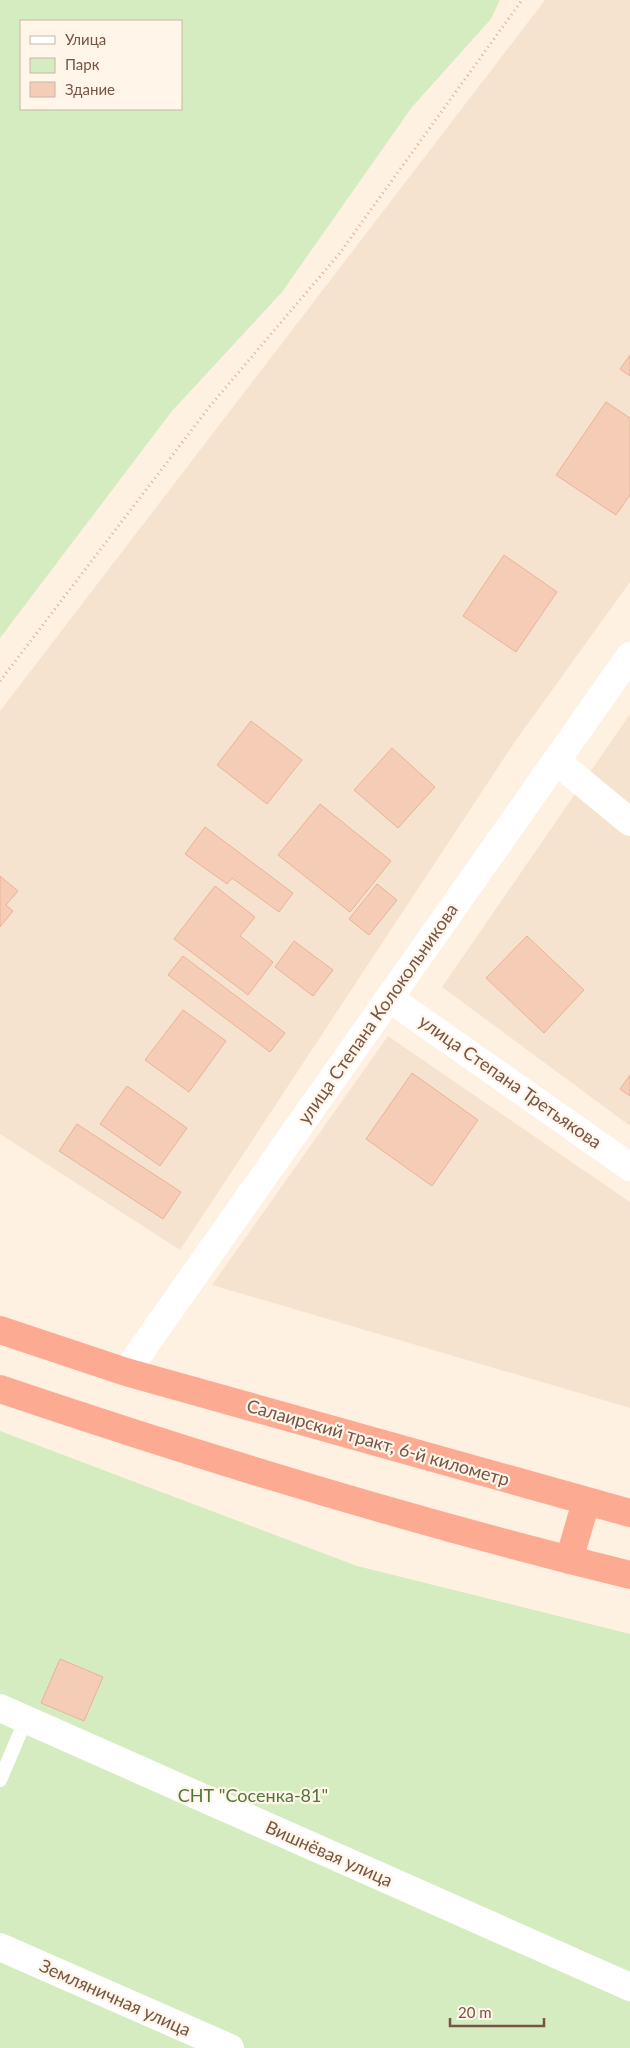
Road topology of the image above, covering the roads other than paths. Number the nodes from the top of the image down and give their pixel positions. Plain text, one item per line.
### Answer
1 (630, 656) edge
2 (556, 761) junction
3 (630, 822) edge
4 (389, 998) junction
5 (630, 1167) edge
6 (0, 1330) edge
7 (126, 1372) junction
8 (0, 1389) edge
9 (586, 1502) junction
10 (630, 1513) edge
11 (570, 1560) junction
12 (630, 1575) edge
13 (0, 1708) edge
14 (26, 1719) junction
15 (0, 1780) edge
16 (0, 1947) edge
17 (630, 1987) edge
18 (230, 2048) edge

1 - 2 street, улица Степана Колокольникова
2 - 3 street
2 - 4 street, улица Степана Колокольникова
4 - 5 street, улица Степана Третьякова
4 - 7 street, улица Степана Колокольникова
6 - 7 highway, Салаирский тракт, 6-й километр
7 - 9 highway, Салаирский тракт, 6-й километр
8 - 11 highway
9 - 10 highway, Салаирский тракт, 6-й километр
9 - 11 highway
11 - 12 highway
13 - 14 street, Вишнёвая улица
14 - 15 lane
14 - 17 street, Вишнёвая улица
16 - 18 street, Земляничная улица

